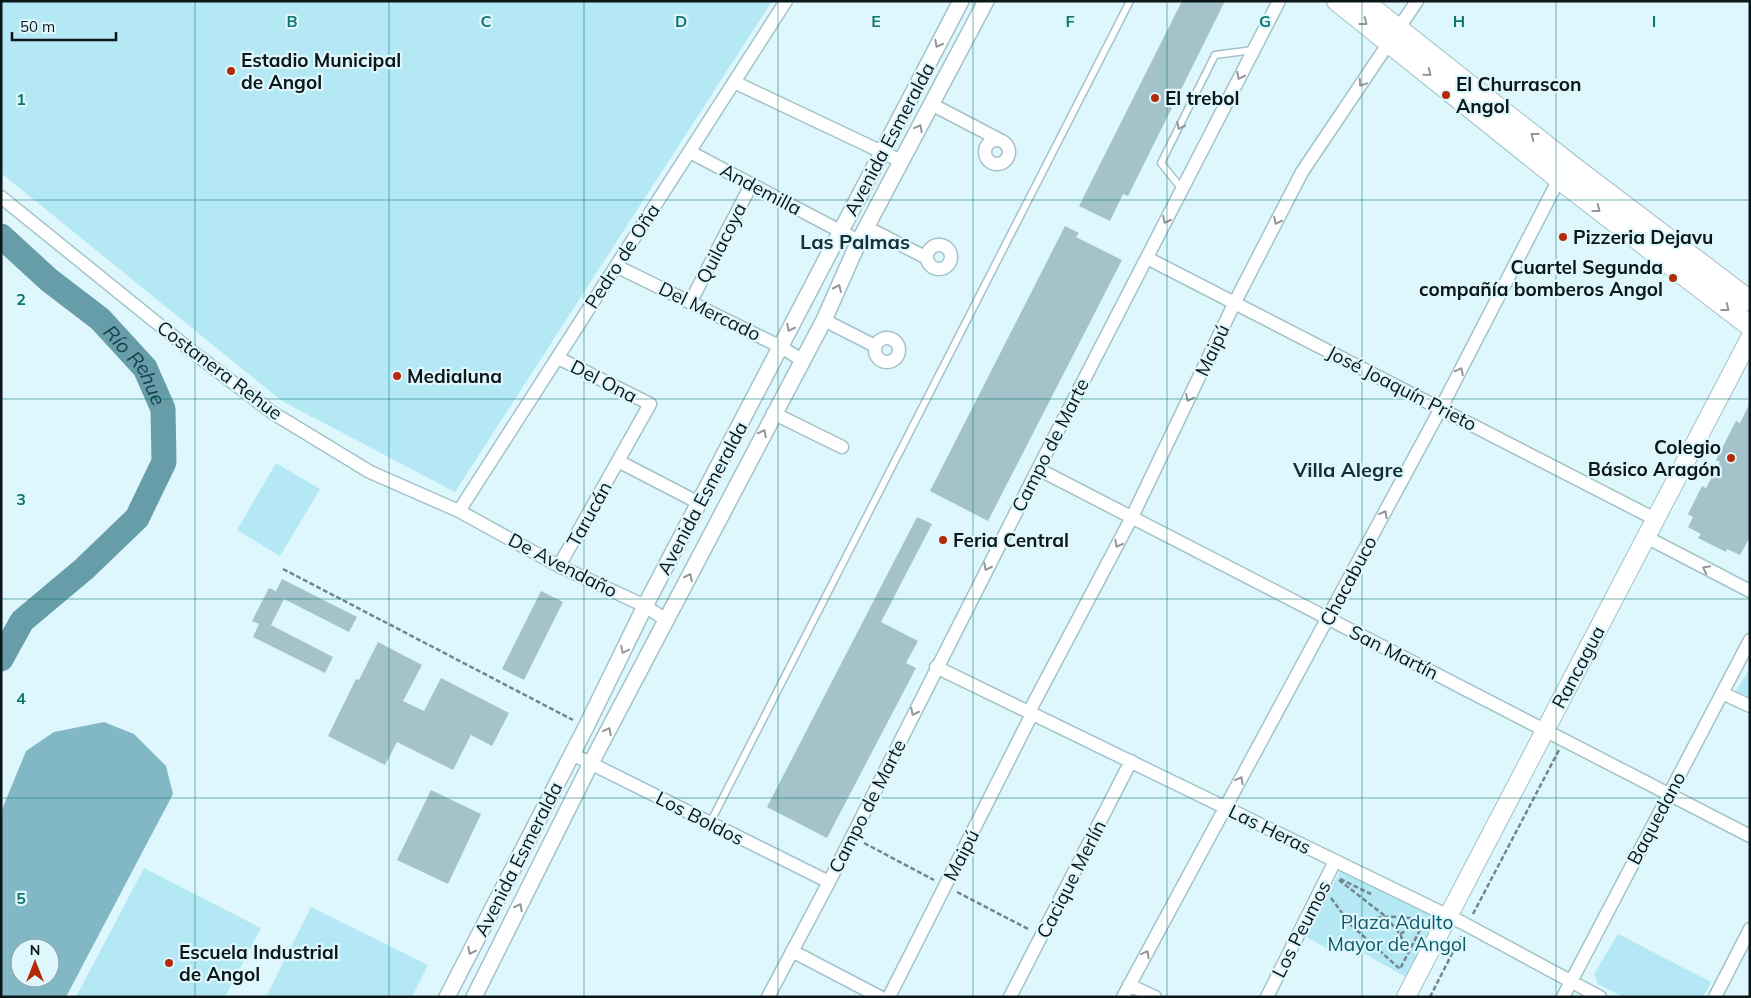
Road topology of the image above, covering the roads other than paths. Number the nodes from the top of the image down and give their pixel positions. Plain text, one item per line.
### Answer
1 (786, 1) edge
2 (961, 1) edge
3 (986, 1) edge
4 (1130, 1) edge
5 (1279, 1) edge
6 (1337, 1) edge
7 (1363, 1) edge
8 (1417, 1) edge
9 (1394, 36) junction
10 (1254, 50) junction
11 (734, 82) junction
12 (931, 104) junction
13 (1002, 141) dead end
14 (690, 152) junction
15 (882, 152) junction
16 (901, 161) junction
17 (1565, 172) junction
18 (751, 184) junction
19 (1182, 189) junction
20 (1, 197) edge
21 (866, 227) junction
22 (841, 231) junction
23 (859, 241) junction
24 (927, 258) dead end
25 (1148, 258) junction
26 (616, 266) junction
27 (1750, 301) edge
28 (691, 302) junction
29 (1235, 302) junction
30 (824, 320) junction
31 (1750, 326) edge
32 (1750, 338) edge
33 (875, 346) dead end
34 (781, 347) junction
35 (558, 358) junction
36 (802, 360) junction
37 (650, 404) joint
38 (1441, 408) junction
39 (773, 413) junction
40 (842, 447) dead end
41 (618, 461) junction
42 (1038, 469) junction
43 (708, 485) junction
44 (730, 497) junction
45 (696, 510) junction
46 (459, 511) junction
47 (1132, 518) junction
48 (1655, 519) junction
49 (713, 528) junction
50 (1646, 537) junction
51 (559, 566) junction
52 (1750, 591) edge
53 (645, 606) junction
54 (1328, 618) junction
55 (666, 620) junction
56 (1750, 640) edge
57 (936, 667) junction
58 (1722, 693) junction
59 (1750, 706) edge
60 (1030, 713) junction
61 (1545, 730) junction
62 (572, 754) junction
63 (1130, 762) junction
64 (591, 763) junction
65 (1668, 794) junction
66 (1225, 808) junction
67 (710, 823) junction
68 (1750, 836) edge
69 (1335, 861) junction
70 (829, 882) junction
71 (1448, 916) junction
72 (1750, 929) edge
73 (792, 951) junction
74 (1571, 981) junction
75 (1129, 985) junction
76 (447, 997) edge
77 (474, 997) edge
78 (768, 997) edge
79 (880, 997) edge
80 (889, 997) edge
81 (1010, 997) edge
82 (1123, 997) edge
83 (1155, 997) edge
84 (1267, 997) edge
85 (1406, 997) edge
86 (1563, 997) edge
87 (1600, 997) edge
88 (1715, 997) edge

1 - 11 street, Pedro de Oña
2 -> 15 street, Avenida Esmeralda
3 - 12 street, Avenida Esmeralda
4 - 67 lane
5 - 10 street, Campo de Marte
6 -> 9 main road
7 - 9 main road
8 - 9 street, Maipú
9 - 17 main road
9 -> 29 street, Maipú
10 -> 19 street, Campo de Marte
10 -> 19 lane
11 - 14 street, Pedro de Oña
11 - 15 street
12 - 13 street
16 -> 12 street, Avenida Esmeralda
14 - 18 street, Andemilla
14 - 26 street, Pedro de Oña
15 - 16 street
15 - 22 street, Avenida Esmeralda
16 - 21 street, Avenida Esmeralda
17 - 27 main road
17 -> 31 main road
38 -> 17 street, Chacabuco
18 - 22 street, Andemilla
18 - 28 street, Quilacoya
19 -> 25 street, Campo de Marte
20 - 46 street, Costanera Rehue
21 - 23 street, Avenida Esmeralda
21 - 24 street
22 - 23 street, Andemilla
22 -> 34 street, Avenida Esmeralda
30 -> 23 street, Avenida Esmeralda
25 - 29 street, José Joaquín Prieto
25 - 42 street, Campo de Marte
26 - 28 street, Del Mercado
26 - 35 street, Pedro de Oña
28 - 34 street, Del Mercado
29 - 38 street, José Joaquín Prieto
29 -> 47 street, Maipú
30 - 33 street
30 - 36 street, Avenida Esmeralda
32 - 48 main road, Rancagua
34 - 36 street, Del Mercado
34 - 43 street, Avenida Esmeralda
35 - 37 street, Del Ona
35 - 46 street, Pedro de Oña
36 - 39 street, Avenida Esmeralda
37 - 41 street, Tarucán
38 - 48 street, José Joaquín Prieto
54 -> 38 street, Chacabuco
39 - 40 street
44 -> 39 street, Avenida Esmeralda
41 - 45 street
41 - 51 street, Tarucán
42 - 47 street, San Martín
42 -> 57 street, Campo de Marte
43 - 44 street
43 - 45 street, Avenida Esmeralda
44 - 49 street, Avenida Esmeralda
45 - 49 street
45 - 53 street, Avenida Esmeralda
46 - 51 street, De Avendaño
47 - 54 street, San Martín
47 -> 60 street, Maipú
48 - 50 main road, Rancagua
55 -> 49 street, Avenida Esmeralda
52 -> 50 street
50 - 61 main road, Rancagua
51 - 53 street, De Avendaño
53 - 55 street, De Avendaño
53 -> 62 street, Avenida Esmeralda
54 - 61 street, San Martín
66 -> 54 street, Chacabuco
64 -> 55 street, Avenida Esmeralda
56 - 58 street, Baquedano
57 - 60 street, Las Heras
57 -> 70 street, Campo de Marte
58 - 59 street
58 - 65 street, Baquedano
60 - 63 street, Las Heras
60 - 80 street, Maipú
61 - 65 street, San Martín
61 - 71 main road, Rancagua
62 - 64 street, Los Boldos
62 -> 76 street, Avenida Esmeralda
63 - 66 street, Las Heras
63 - 81 street, Cacique Merlín
64 - 67 street, Los Boldos
77 -> 64 street, Avenida Esmeralda
65 - 68 street, San Martín
65 - 74 street, Baquedano
66 - 69 street, Las Heras
75 -> 66 street, Chacabuco
67 - 70 street, Los Boldos
69 - 71 street, Las Heras
69 - 84 street, Los Peumos
70 - 73 street, Campo de Marte
71 - 74 street, Las Heras
71 - 85 main road, Rancagua
72 - 88 street
73 - 78 street, Campo de Marte
73 - 79 street
74 - 86 street, Baquedano
74 - 87 street, Las Heras
75 - 82 street, Chacabuco
75 - 83 street

